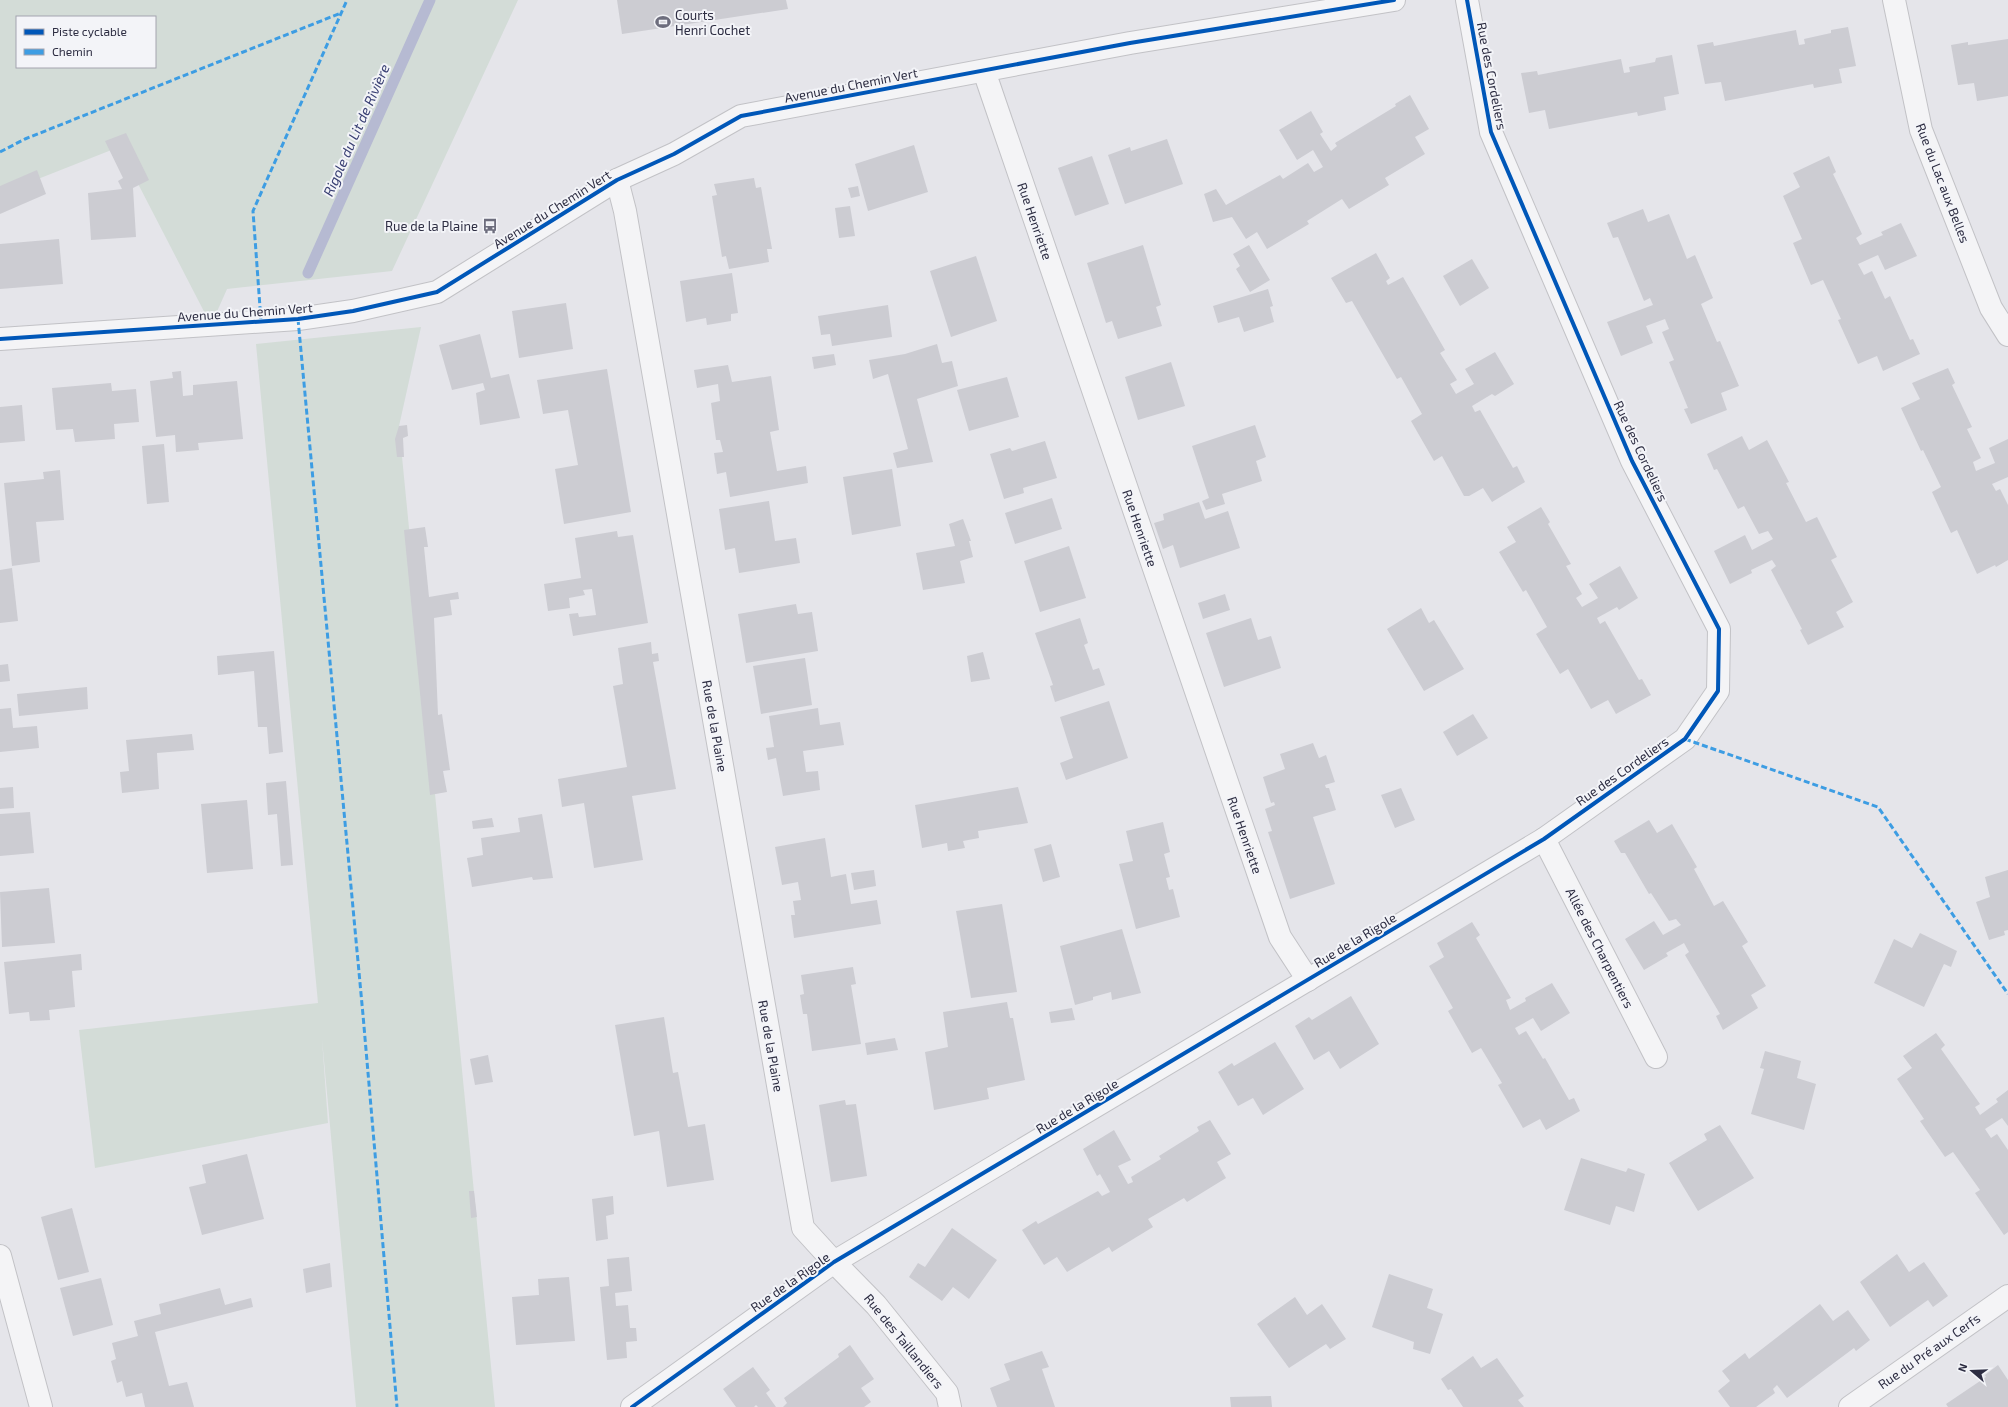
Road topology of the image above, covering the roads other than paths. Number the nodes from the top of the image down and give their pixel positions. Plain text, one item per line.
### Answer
1 (1394, 0) edge
2 (1467, 0) edge
3 (1894, 0) edge
4 (984, 71) junction
5 (617, 180) junction
6 (2008, 335) edge
7 (0, 339) edge
8 (1544, 839) junction
9 (1308, 980) junction
10 (1656, 1057) dead end
11 (0, 1256) edge
12 (834, 1262) junction
13 (2008, 1296) edge
14 (41, 1407) edge
15 (632, 1407) edge
16 (950, 1407) edge
17 (1850, 1407) edge

1 - 4 street, Avenue du Chemin Vert
2 - 8 street, Rue des Cordeliers
3 - 6 street, Rue du Lac aux Belles
4 - 5 street, Avenue du Chemin Vert
4 - 9 street, Rue Henriette
5 - 7 street, Avenue du Chemin Vert
5 - 12 street, Rue de la Plaine
8 - 9 street, Rue de la Rigole
8 - 10 street, Allée des Charpentiers
9 - 12 street, Rue de la Rigole
11 - 14 street
12 - 15 street, Rue de la Rigole
12 - 16 street, Rue des Taillandiers
13 - 17 street, Rue du Pré aux Cerfs

